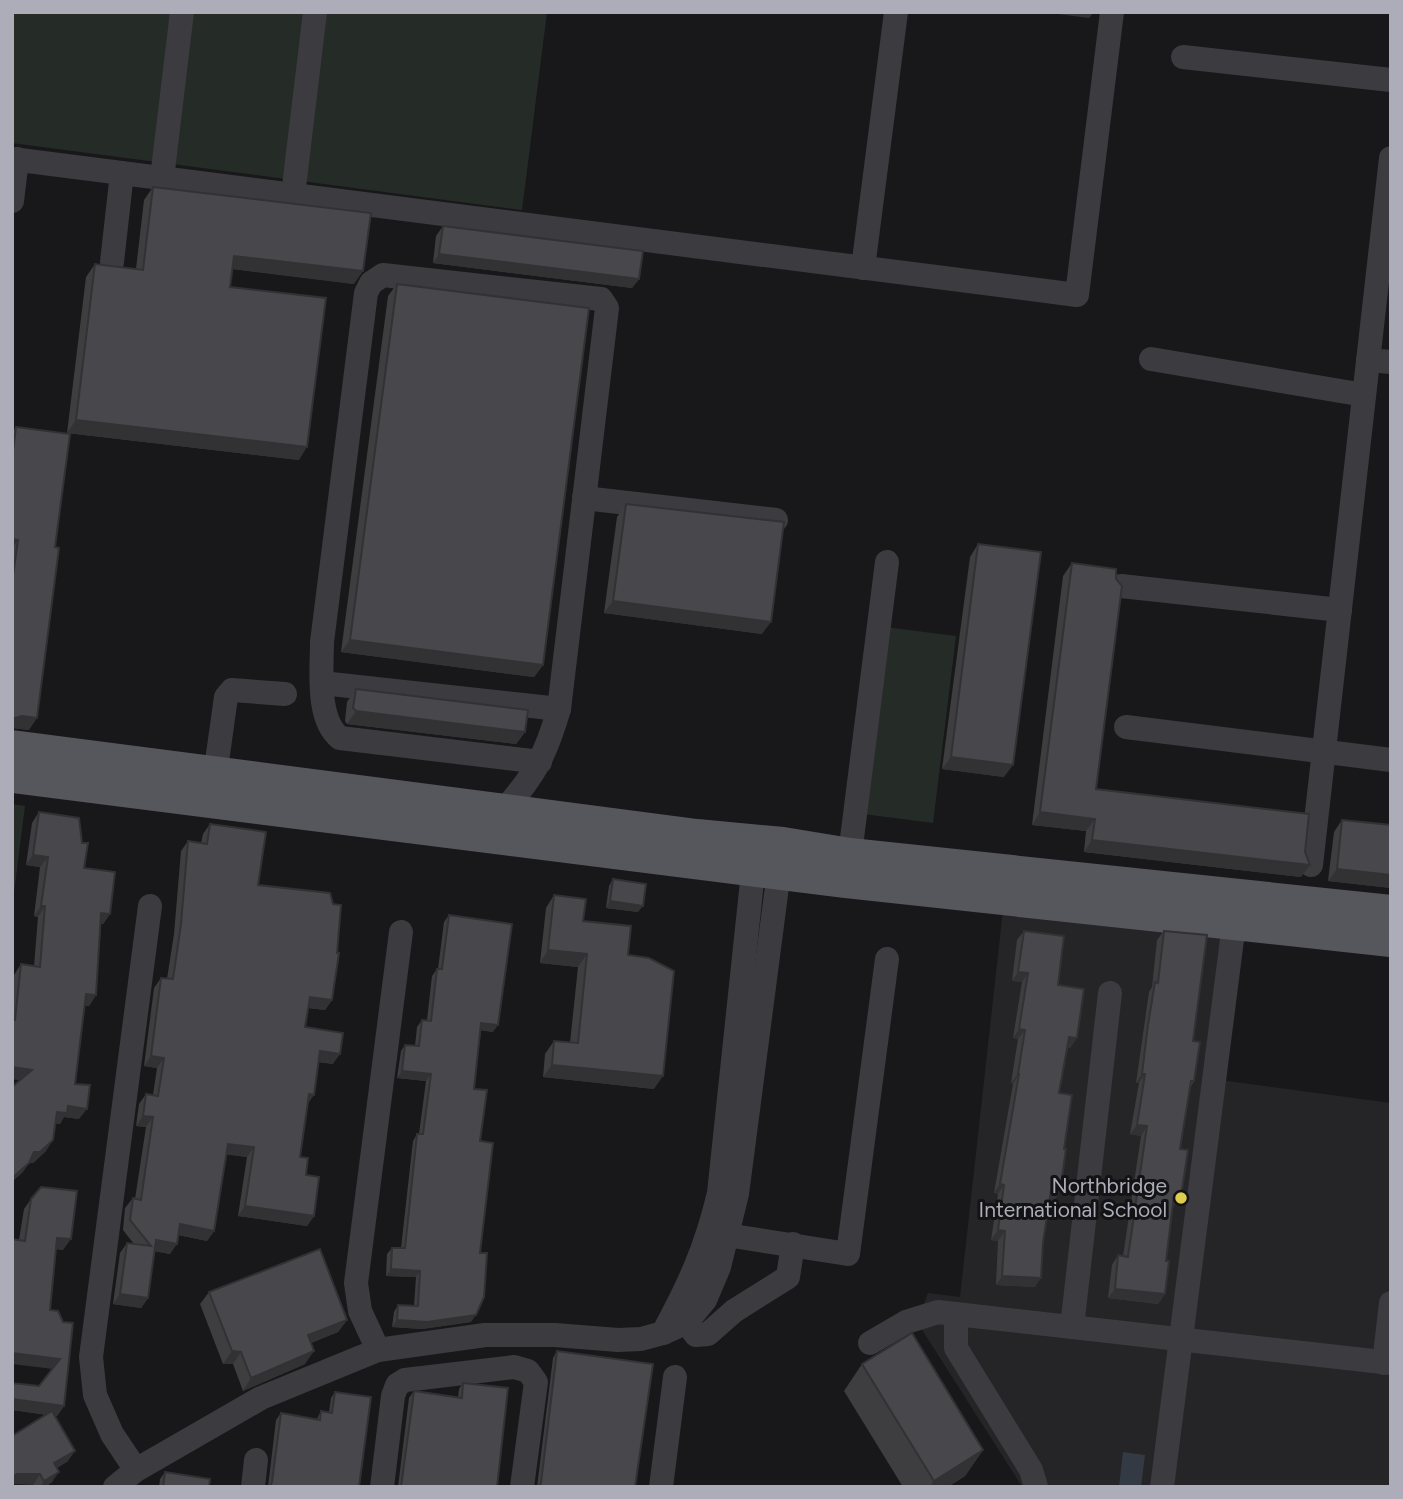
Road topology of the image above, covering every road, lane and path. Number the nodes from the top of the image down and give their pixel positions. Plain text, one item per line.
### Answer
1 (182, 12) edge
2 (315, 12) edge
3 (896, 12) edge
4 (1112, 12) edge
5 (1183, 57) dead end
6 (1391, 80) edge
7 (1391, 158) edge
8 (15, 159) edge
9 (122, 173) junction
10 (162, 178) junction
11 (292, 195) junction
12 (12, 201) edge
13 (112, 262) dead end
14 (863, 268) junction
15 (1151, 359) dead end
16 (1379, 361) edge
17 (1364, 395) junction
18 (584, 498) junction
19 (776, 520) edge
20 (887, 562) dead end
21 (1121, 586) edge
22 (1340, 610) junction
23 (322, 684) junction
24 (285, 694) dead end
25 (559, 709) junction
26 (1126, 727) dead end
27 (12, 746) edge
28 (1324, 753) junction
29 (1391, 760) edge
30 (540, 762) junction
31 (215, 771) junction
32 (12, 777) edge
33 (212, 802) junction
34 (504, 810) junction
35 (850, 854) junction
36 (768, 856) junction
37 (1311, 865) edge
38 (150, 906) dead end
39 (1391, 911) edge
40 (1234, 924) junction
41 (401, 932) dead end
42 (1391, 941) edge
43 (887, 959) dead end
44 (1110, 993) dead end
45 (720, 1234) junction
46 (793, 1244) junction
47 (1391, 1303) edge
48 (956, 1314) junction
49 (682, 1315) junction
50 (1072, 1327) junction
51 (1181, 1340) junction
52 (870, 1343) dead end
53 (378, 1350) junction
54 (1387, 1363) edge
55 (675, 1377) dead end
56 (256, 1460) dead end
57 (136, 1470) junction
58 (115, 1487) edge
59 (253, 1487) edge
60 (383, 1487) edge
61 (522, 1487) edge
62 (661, 1487) edge
63 (1036, 1487) edge
64 (1162, 1487) edge

1 - 10 street
2 - 11 street
3 - 14 street
4 - 14 street
5 - 6 street
7 - 16 street
8 - 9 street
8 - 12 street
9 - 10 street
9 - 13 street
10 - 11 street
11 - 14 street
15 - 17 street
16 - 17 street
17 - 22 street
18 - 19 street
18 - 23 street
18 - 25 street
20 - 35 street
21 - 22 street
22 - 28 street
23 - 25 street
23 - 30 street
24 - 31 street
25 - 30 street
26 - 28 street
27 - 31 main road
28 - 29 street
28 - 37 street
30 - 34 street
31 - 33 street
31 - 34 main road
32 - 33 main road
33 - 36 main road
34 - 36 main road
35 - 36 main road
35 - 39 main road
36 - 40 main road
36 - 45 street
38 - 57 street
40 - 42 main road
40 - 51 street
41 - 53 street
43 - 46 street
44 - 50 street
45 - 46 street
45 - 49 street
46 - 49 street
47 - 54 street
48 - 50 street
48 - 52 street
48 - 63 street
49 - 53 street
50 - 51 street
51 - 54 street
51 - 64 street
53 - 57 street
55 - 62 street
56 - 59 street
57 - 58 street
60 - 61 street

